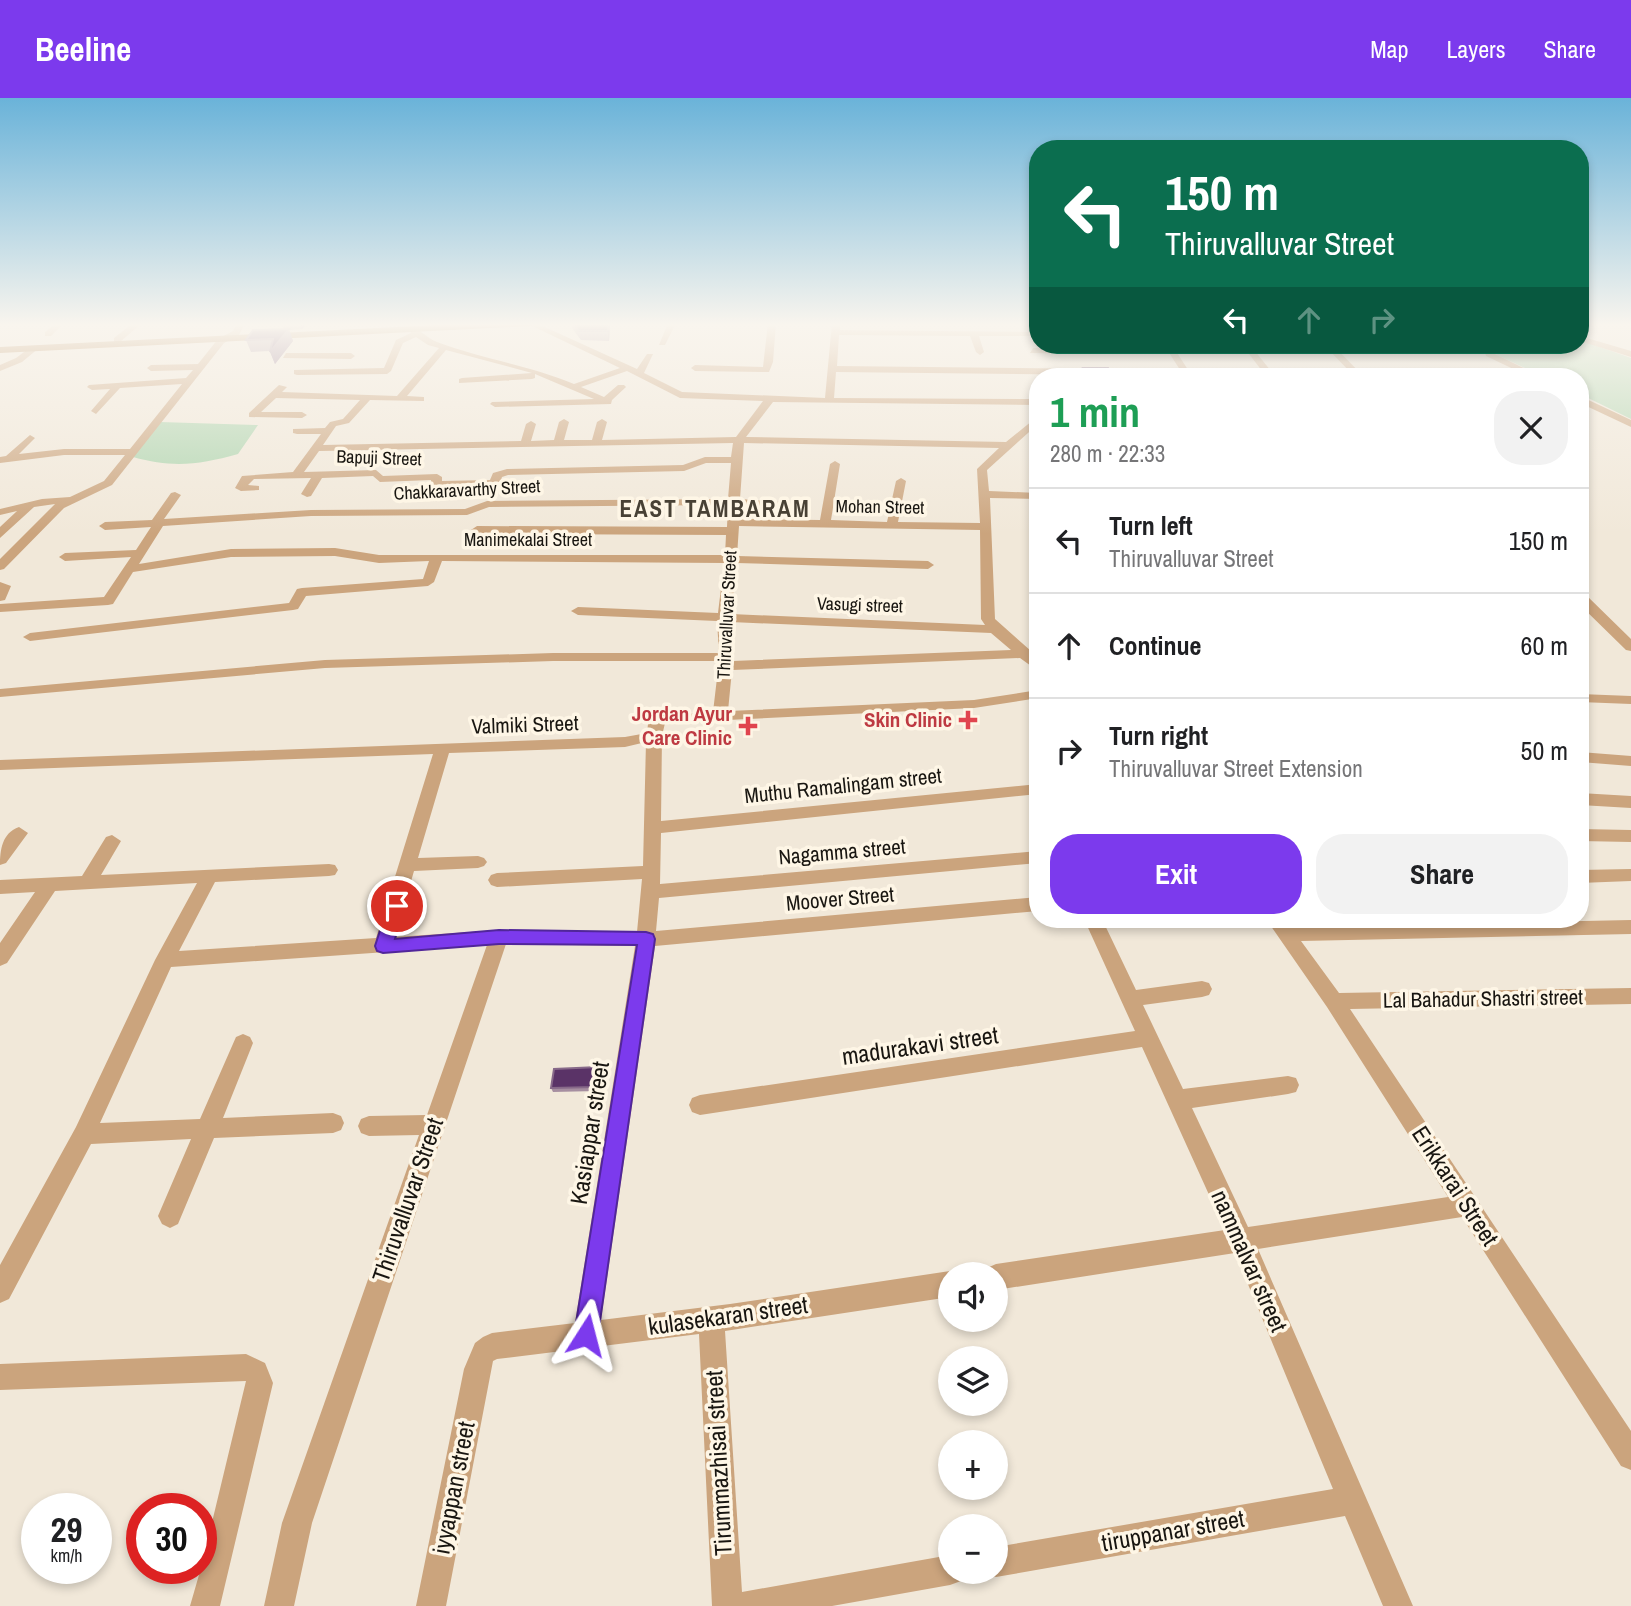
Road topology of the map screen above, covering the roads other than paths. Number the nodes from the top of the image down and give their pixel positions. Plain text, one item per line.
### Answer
1 (111, 393) edge
2 (179, 393) edge
3 (404, 393) edge
4 (588, 393) edge
5 (614, 393) edge
6 (677, 393) edge
7 (830, 393) edge
8 (273, 395) joint
9 (368, 397) junction
10 (401, 397) junction
11 (421, 398) dead end
12 (769, 400) junction
13 (606, 401) junction
14 (830, 401) junction
15 (1029, 402) edge
16 (1589, 403) edge
17 (495, 404) dead end
18 (96, 411) dead end
19 (302, 415) dead end
20 (564, 422) dead end
21 (601, 422) dead end
22 (531, 424) dead end
23 (1631, 424) edge
24 (1029, 427) edge
25 (297, 431) dead end
26 (328, 431) junction
27 (30, 438) dead end
28 (739, 440) junction
29 (596, 442) junction
30 (526, 443) junction
31 (558, 443) junction
32 (1007, 445) junction
33 (316, 447) junction
34 (133, 452) junction
35 (5, 459) edge
36 (736, 460) junction
37 (835, 464) dead end
38 (319, 474) junction
39 (296, 475) junction
40 (901, 481) dead end
41 (255, 482) dead end
42 (492, 483) junction
43 (307, 494) dead end
44 (984, 494) junction
45 (175, 495) dead end
46 (1029, 496) edge
47 (72, 500) junction
48 (735, 502) junction
49 (487, 504) junction
50 (782, 505) dead end
51 (29, 506) junction
52 (473, 511) junction
53 (0, 512) edge
54 (157, 522) junction
55 (825, 524) junction
56 (892, 525) junction
57 (105, 526) dead end
58 (731, 526) junction
59 (986, 527) junction
60 (0, 534) edge
61 (139, 553) junction
62 (65, 557) dead end
63 (437, 557) junction
64 (731, 559) junction
65 (928, 565) dead end
66 (0, 566) edge
67 (129, 569) junction
68 (0, 586) edge
69 (0, 597) edge
70 (108, 601) junction
71 (1589, 606) edge
72 (0, 608) edge
73 (578, 611) dead end
74 (724, 619) junction
75 (91, 629) junction
76 (995, 629) junction
77 (30, 637) dead end
78 (1631, 647) edge
79 (1026, 654) junction
80 (1029, 657) edge
81 (725, 662) junction
82 (0, 693) edge
83 (1029, 695) edge
84 (1589, 698) edge
85 (1631, 700) edge
86 (720, 715) junction
87 (654, 736) junction
88 (442, 749) junction
89 (1589, 758) edge
90 (1631, 761) edge
91 (0, 765) edge
92 (1029, 790) edge
93 (1589, 800) edge
94 (1631, 802) edge
95 (653, 828) junction
96 (19, 833) dead end
97 (1589, 835) edge
98 (1631, 836) edge
99 (112, 841) dead end
100 (1029, 858) edge
101 (0, 859) edge
102 (478, 862) dead end
103 (410, 865) junction
104 (329, 870) dead end
105 (652, 872) junction
106 (1631, 875) edge
107 (209, 877) junction
108 (1589, 877) edge
109 (497, 880) dead end
110 (87, 883) junction
111 (49, 885) junction
112 (0, 887) edge
113 (649, 892) junction
114 (1029, 905) edge
115 (1589, 927) edge
116 (1631, 927) edge
117 (1097, 928) edge
118 (1282, 928) edge
119 (499, 937) junction
120 (646, 939) junction
121 (383, 946) junction
122 (0, 958) edge
123 (165, 960) junction
124 (1202, 989) dead end
125 (1631, 996) edge
126 (1129, 999) junction
127 (1334, 1001) junction
128 (1147, 1038) junction
129 (243, 1043) dead end
130 (1288, 1085) dead end
131 (1176, 1100) junction
132 (700, 1105) dead end
133 (333, 1123) dead end
134 (433, 1125) junction
135 (369, 1126) dead end
136 (208, 1129) junction
137 (84, 1134) junction
138 (1468, 1205) junction
139 (170, 1216) dead end
140 (1242, 1240) junction
141 (1008, 1275) edge
142 (938, 1286) edge
143 (0, 1290) edge
144 (711, 1320) junction
145 (586, 1335) junction
146 (477, 1369) joint
147 (0, 1377) edge
148 (1631, 1456) edge
149 (1351, 1500) junction
150 (1008, 1560) edge
151 (938, 1572) edge
152 (205, 1606) edge
153 (279, 1606) edge
154 (431, 1606) edge
155 (727, 1606) edge
156 (744, 1606) edge
157 (1398, 1606) edge

1 - 18 street
2 - 34 street
3 - 10 street
4 - 13 street
5 - 13 street
6 - 12 street
7 - 14 street
8 - 9 street
8 - 19 street
9 - 10 street
9 - 26 street
10 - 11 street
12 - 14 street
12 - 28 street, Thiruvalluvar Street
13 - 17 street
14 - 15 street
16 - 23 street
20 - 31 street
21 - 29 street
22 - 30 street
24 - 32 street
25 - 26 street
26 - 33 street
27 - 35 street
28 - 29 street
28 - 32 street
28 - 36 street, Thiruvalluvar Street
29 - 31 street
30 - 31 street
30 - 33 street
32 - 44 street
33 - 39 street
34 - 35 street
34 - 47 street
36 - 42 street, Bapuji Street
36 - 48 street, Thiruvalluvar Street
37 - 55 street
38 - 39 street, Bapuji Street
38 - 42 street, Bapuji Street
38 - 43 street
39 - 41 street, Bapuji Street
40 - 56 street
42 - 49 street
44 - 46 street
44 - 59 street
45 - 54 street
47 - 51 street
47 - 66 street
48 - 49 street, Chakkaravarthy Street
48 - 50 street, Chakkaravarthy Street
48 - 58 street, Thiruvalluvar Street
49 - 52 street, Chakkaravarthy Street
51 - 53 street
51 - 60 street
52 - 54 street, Chakkaravarthy Street
52 - 58 street, Mohan Street
54 - 57 street, Chakkaravarthy Street
54 - 61 street
55 - 56 street, Mohan Street
55 - 58 street, Mohan Street
56 - 59 street, Mohan Street
58 - 64 street, Thiruvalluvar Street
59 - 76 street
61 - 62 street
61 - 67 street
63 - 64 street, Manimekalai Street
63 - 67 street, Manimekalai Street
63 - 75 street
64 - 65 street, Manimekalai Street
64 - 74 street, Thiruvalluvar Street
67 - 70 street
68 - 69 street
70 - 72 street
70 - 75 street
71 - 78 street
73 - 74 street, Vasugi street
74 - 76 street, Vasugi street
74 - 81 street, Thiruvalluvar Street
75 - 77 street
76 - 79 street
79 - 80 street
79 - 81 street
81 - 82 street
81 - 86 street, Thiruvalluvar Street
83 - 86 street, Valmiki Street
84 - 85 street
86 - 87 street, Valmiki Street
87 - 88 street, Valmiki Street
87 - 95 street, Kasiappar street
88 - 91 street, Valmiki Street
88 - 103 street
89 - 90 street
92 - 95 street, Muthu Ramalingam street
93 - 94 street
95 - 105 street, Kasiappar street
96 - 101 street
97 - 98 street
99 - 110 street
100 - 113 street, Nagamma street
102 - 103 street
103 - 121 street
104 - 107 street
105 - 109 street
105 - 113 street, Kasiappar street
106 - 108 street
107 - 110 street
107 - 123 street
110 - 111 street
111 - 112 street
111 - 122 street
113 - 120 street, Kasiappar street
114 - 120 street, Moover Street
115 - 116 street
117 - 126 street, nammalvar street
118 - 127 street, Erikkarai Street
119 - 120 street
119 - 121 street
119 - 134 street, Thiruvalluvar Street
120 - 145 street, Kasiappar street
121 - 123 street
123 - 137 street
124 - 126 street
125 - 127 street, Lal Bahadur Shastri street
126 - 128 street, nammalvar street
127 - 138 street, Erikkarai Street
128 - 131 street, nammalvar street
128 - 132 street, madurakavi street
129 - 136 street
130 - 131 street
131 - 140 street, nammalvar street
133 - 136 street
134 - 135 street
134 - 153 street, Thiruvalluvar Street
136 - 137 street
136 - 139 street
137 - 143 street
138 - 140 street
138 - 148 street, Erikkarai Street
140 - 141 street
140 - 149 street, nammalvar street
142 - 144 street, kulasekaran street
144 - 145 street, kulasekaran street
144 - 155 street, Tirummazhisai street
145 - 146 street, kulasekaran street
146 - 154 street, iyyappan street
147 - 152 street
149 - 150 street, tiruppanar street
149 - 157 street, nammalvar street
151 - 156 street

